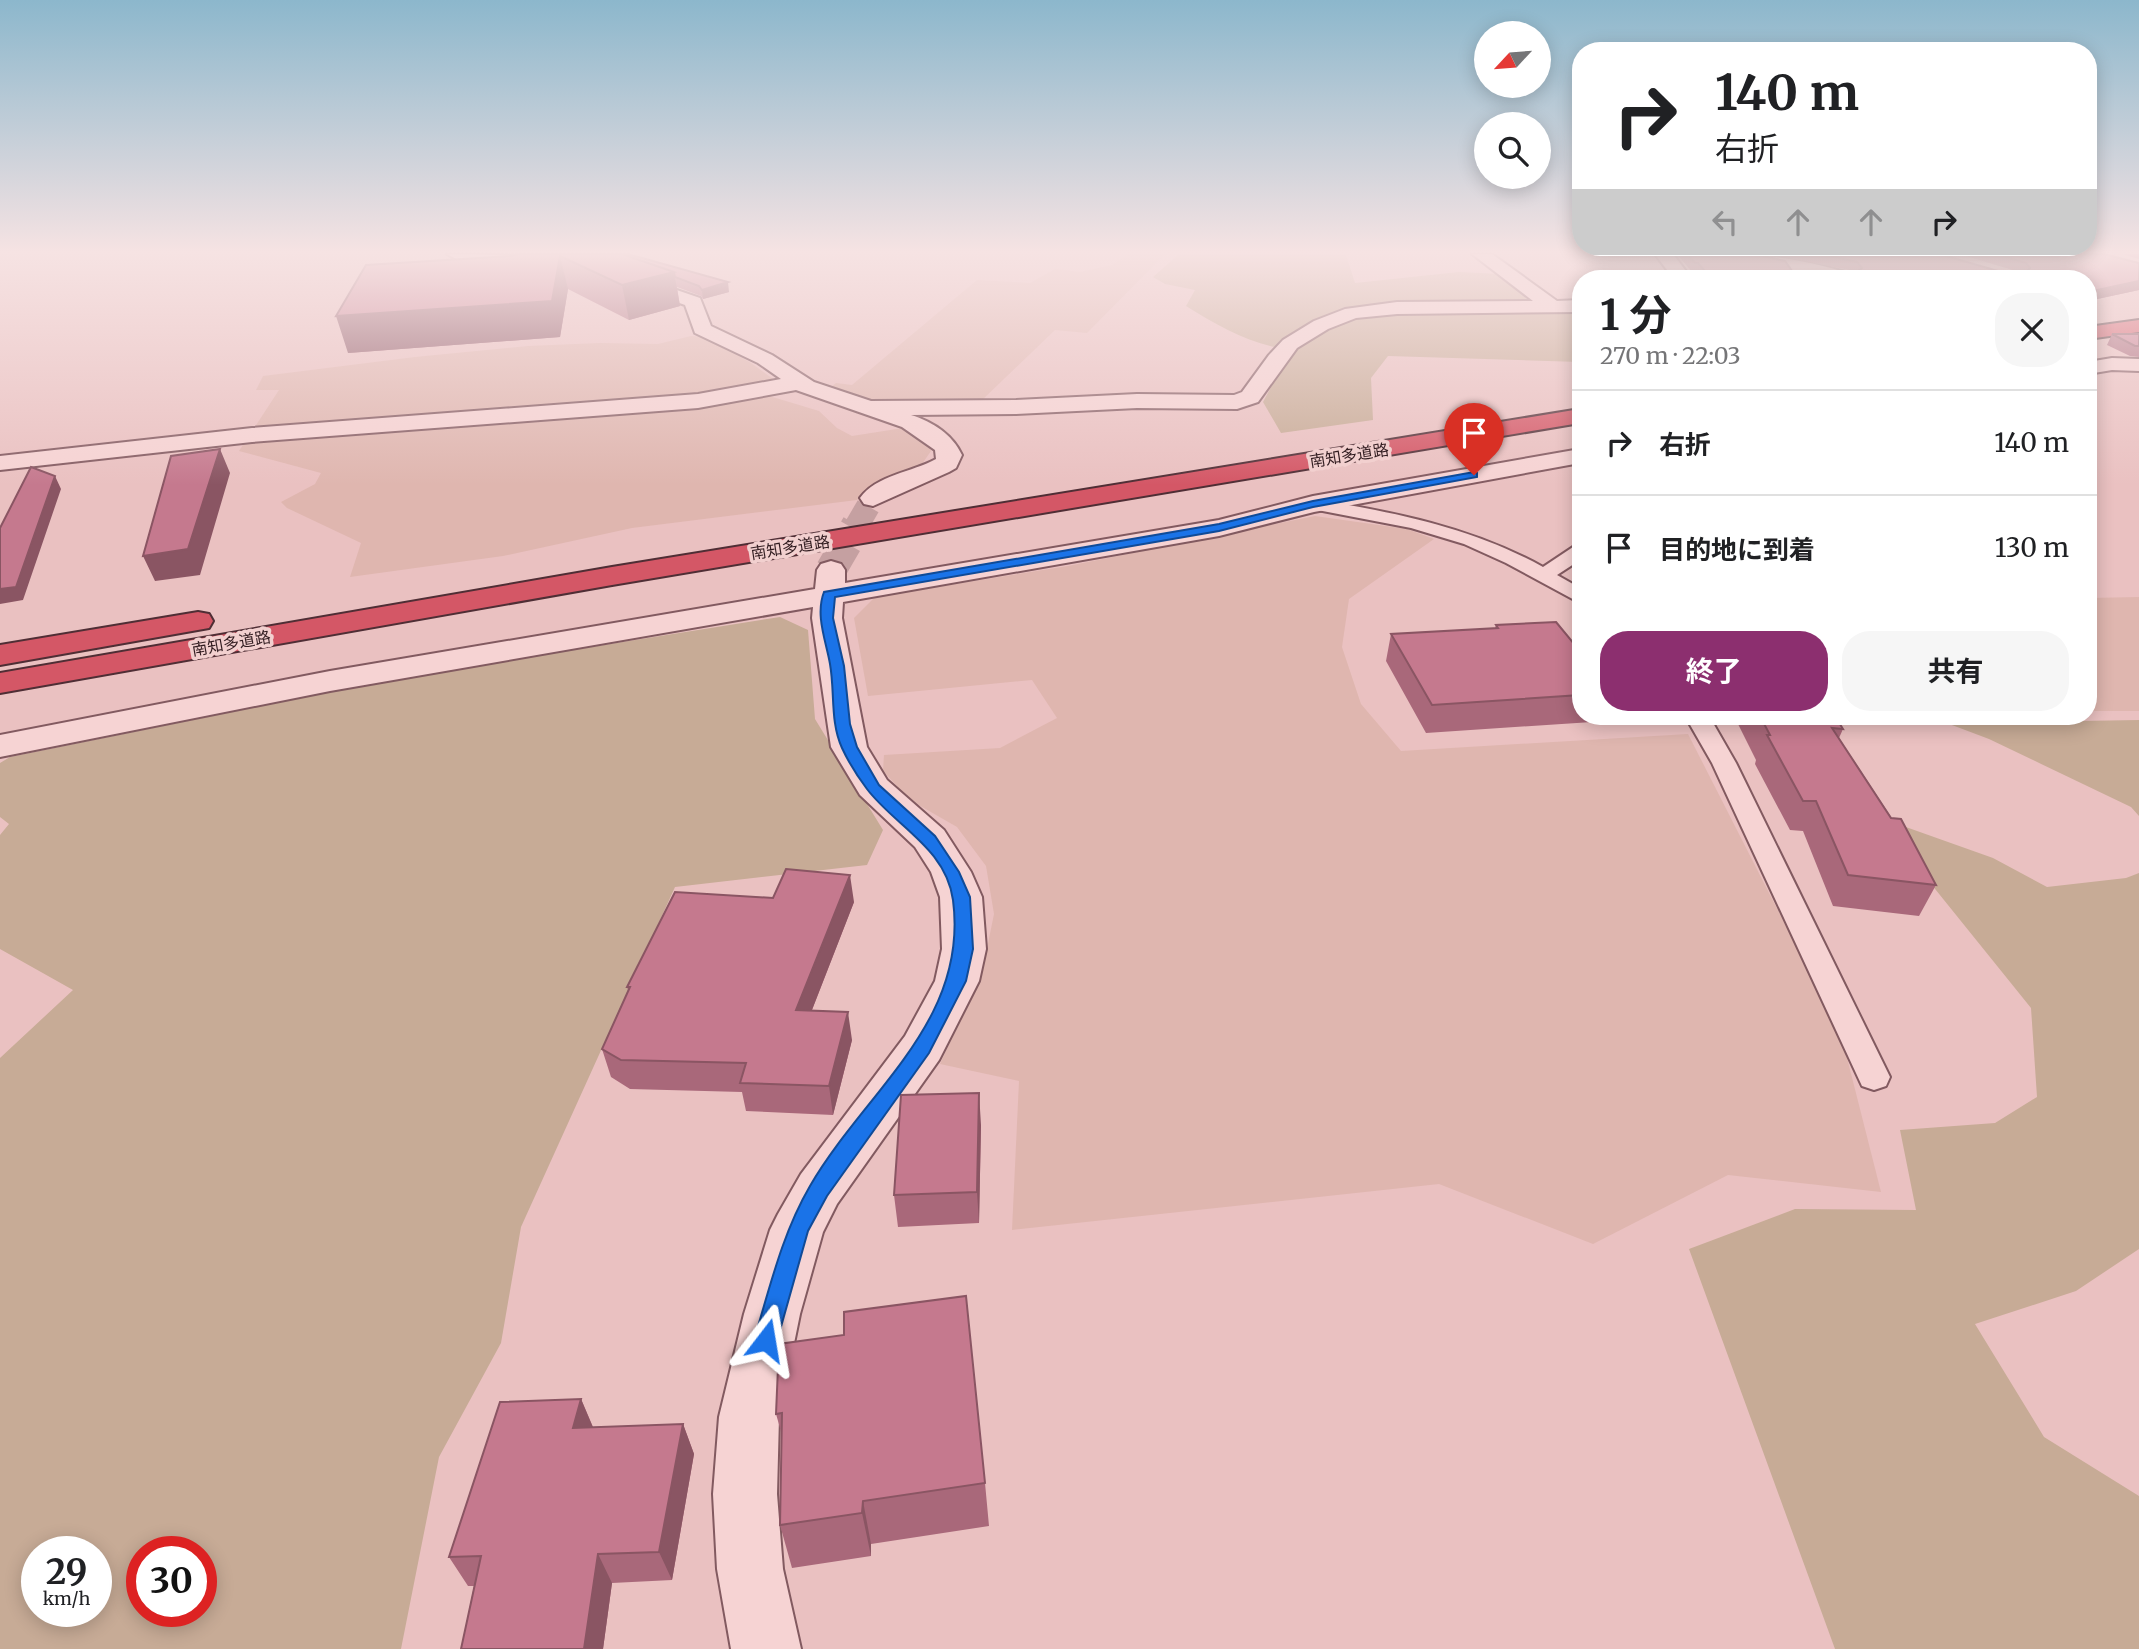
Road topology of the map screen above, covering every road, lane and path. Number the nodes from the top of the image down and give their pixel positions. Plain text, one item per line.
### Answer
1 (706, 331) edge
2 (1311, 331) edge
3 (2097, 363) edge
4 (2129, 365) edge
5 (798, 383) junction
6 (1572, 400) edge
7 (871, 408) junction
8 (1572, 417) edge
9 (1572, 457) edge
10 (0, 463) edge
11 (873, 498) tunnel mouth
12 (1313, 504) junction
13 (1572, 556) edge
14 (1544, 575) junction
15 (830, 582) junction
16 (1572, 592) edge
17 (341, 597) dead end
18 (219, 618) dead end
19 (0, 654) edge
20 (0, 683) edge
21 (1702, 725) edge
22 (0, 746) edge
23 (1874, 1077) dead end
24 (766, 1649) edge

1 - 5 street
2 - 7 street
3 - 4 street
5 - 7 street
5 - 10 street
6 - 17 highway, 南知多道路
7 - 11 street
8 - 20 highway, 南知多道路
9 - 12 street
12 - 14 lane
12 - 15 street
13 - 14 lane
14 - 16 lane
15 - 22 street
15 - 24 street
18 - 19 highway, 南知多道路
21 - 23 lane

